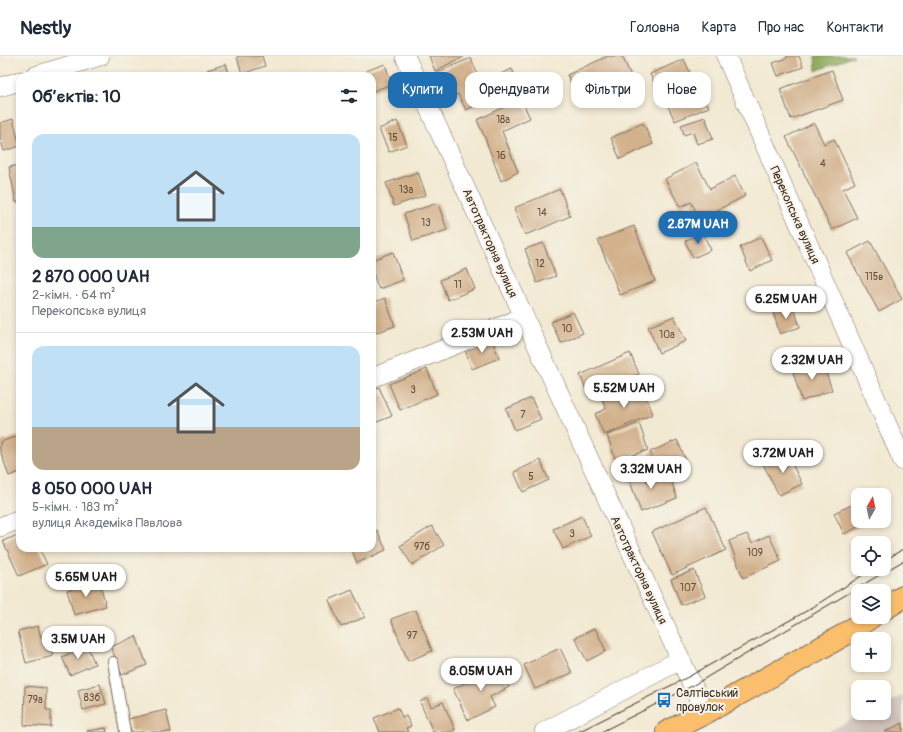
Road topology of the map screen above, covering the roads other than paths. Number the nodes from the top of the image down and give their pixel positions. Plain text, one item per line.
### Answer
1 (100, 56) edge
2 (405, 56) edge
3 (726, 56) edge
4 (48, 72) edge
5 (16, 81) edge
6 (0, 87) edge
7 (524, 317) junction
8 (376, 376) edge
9 (903, 461) edge
10 (16, 521) edge
11 (0, 527) edge
12 (903, 597) edge
13 (891, 605) edge
14 (860, 624) edge
15 (680, 660) junction
16 (113, 662) dead end
17 (705, 713) junction
18 (125, 732) edge
19 (544, 732) edge
20 (667, 732) edge

1 - 4 street
2 - 7 street, Автотракторна вулиця
3 - 9 street, Перекопська вулиця
5 - 6 street
7 - 8 street
7 - 15 street, Автотракторна вулиця
10 - 11 street
12 - 13 main road
14 - 17 main road
15 - 17 street, Автотракторна вулиця
15 - 19 street
16 - 18 lane
17 - 20 main road

